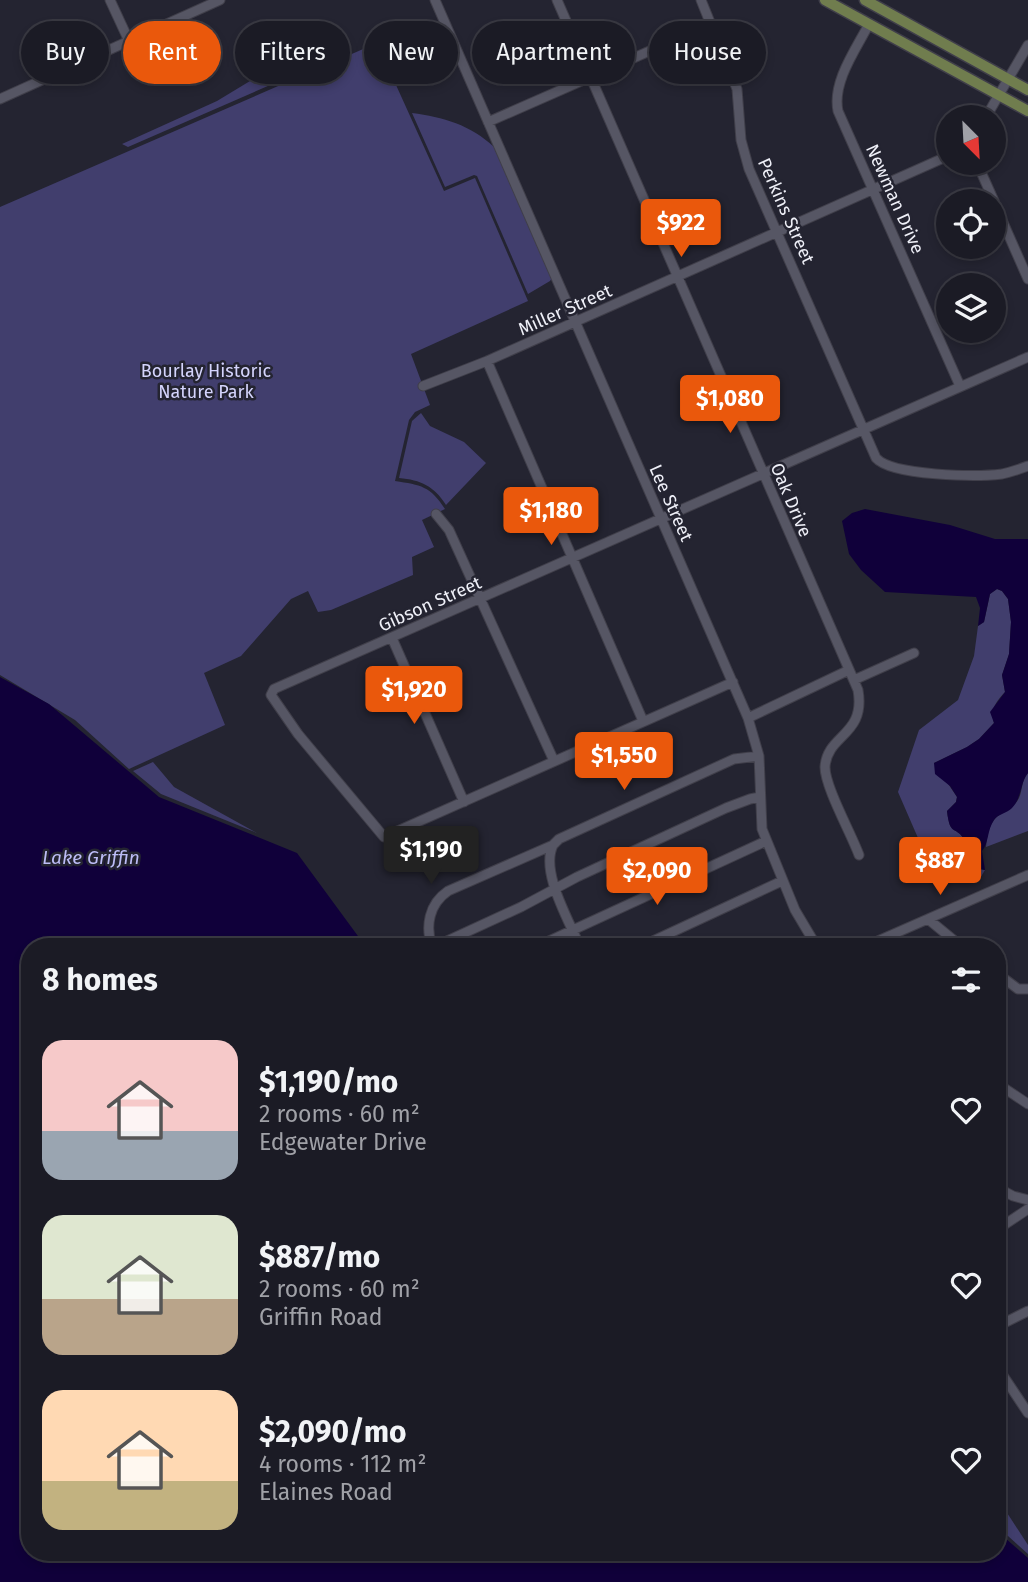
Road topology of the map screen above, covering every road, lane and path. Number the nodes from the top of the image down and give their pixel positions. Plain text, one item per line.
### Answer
1 (110, 0) edge
2 (220, 0) edge
3 (435, 0) edge
4 (557, 0) edge
5 (701, 0) edge
6 (825, 0) edge
7 (865, 0) edge
8 (173, 21) edge
9 (566, 21) edge
10 (710, 21) edge
11 (869, 24) junction
12 (123, 28) edge
13 (123, 44) edge
14 (1028, 45) edge
15 (1010, 79) junction
16 (573, 84) edge
17 (594, 84) edge
18 (736, 84) edge
19 (1028, 90) edge
20 (999, 95) junction
21 (0, 99) edge
22 (993, 105) edge
23 (1028, 111) edge
24 (488, 122) junction
25 (936, 161) edge
26 (873, 188) junction
27 (1006, 229) edge
28 (777, 231) junction
29 (677, 277) junction
30 (1028, 279) edge
31 (575, 322) junction
32 (1028, 357) edge
33 (486, 361) junction
34 (423, 386) dead end
35 (960, 386) junction
36 (862, 430) junction
37 (1028, 466) edge
38 (763, 474) junction
39 (436, 514) dead end
40 (662, 519) junction
41 (572, 559) junction
42 (481, 598) junction
43 (392, 638) junction
44 (914, 653) dead end
45 (849, 670) junction
46 (854, 680) junction
47 (733, 682) junction
48 (748, 718) junction
49 (643, 721) junction
50 (759, 756) junction
51 (554, 761) junction
52 (760, 797) junction
53 (464, 802) junction
54 (766, 841) junction
55 (553, 845) junction
56 (859, 855) dead end
57 (1028, 875) edge
58 (782, 881) junction
59 (556, 889) junction
60 (928, 919) junction
61 (573, 930) junction
62 (431, 938) edge
63 (453, 938) edge
64 (556, 938) edge
65 (576, 938) edge
66 (659, 938) edge
67 (811, 938) edge
68 (885, 938) edge
69 (951, 938) edge
70 (1006, 980) edge
71 (1028, 989) edge
72 (1006, 1089) edge
73 (1028, 1104) edge
74 (1006, 1191) edge
75 (1028, 1200) edge
76 (1028, 1209) edge
77 (1006, 1224) edge
78 (1028, 1311) edge
79 (1006, 1322) edge
80 (1006, 1380) edge
81 (1028, 1413) edge

1 - 12 street
2 - 8 street
3 - 24 street, Lee Street
4 - 9 street, Oak Drive
5 - 10 street, Perkins Street
6 - 11 main road
7 - 15 main road
11 - 20 main road
11 - 26 street, Newman Drive
13 - 21 street
14 - 15 street
15 - 19 main road
15 - 20 street
16 - 24 street
17 - 29 street, Oak Drive
18 - 28 street, Perkins Street
20 - 22 street
20 - 23 main road
24 - 31 street, Lee Street
25 - 26 street, Miller Street
26 - 28 street, Miller Street
26 - 35 street, Newman Drive
27 - 30 street
28 - 29 street, Miller Street
28 - 36 street, Perkins Street
29 - 31 street, Miller Street
29 - 38 street, Oak Drive
31 - 33 street, Miller Street
31 - 40 street, Lee Street
32 - 35 street, Gibson Street
33 - 34 street, Miller Street
33 - 41 street
35 - 36 street, Gibson Street
36 - 37 street, Perkins Street
36 - 38 street, Gibson Street
38 - 40 street, Gibson Street
38 - 45 street, Oak Drive
39 - 42 street
40 - 41 street, Gibson Street
40 - 47 street, Lee Street
41 - 42 street, Gibson Street
41 - 49 street
42 - 43 street, Gibson Street
42 - 51 street
43 - 53 street
43 - 53 street, Gibson Street
44 - 46 street
45 - 46 street, Oak Drive
45 - 48 street
46 - 56 street, Oak Drive
47 - 48 street, Lee Street
47 - 49 street
48 - 50 street, Lee Street
49 - 51 street
50 - 52 street, Lee Street
50 - 55 street
51 - 53 street
52 - 54 street, Lee Street
52 - 59 street
54 - 58 street, Lee Street
54 - 61 street
55 - 59 street
55 - 62 street
57 - 60 street
58 - 66 street
58 - 67 street, Lee Street
59 - 61 street
59 - 63 street
60 - 68 street
60 - 69 street
61 - 64 street
61 - 65 street
70 - 71 street
72 - 73 street
74 - 75 street
76 - 77 street
78 - 79 street
80 - 81 street

